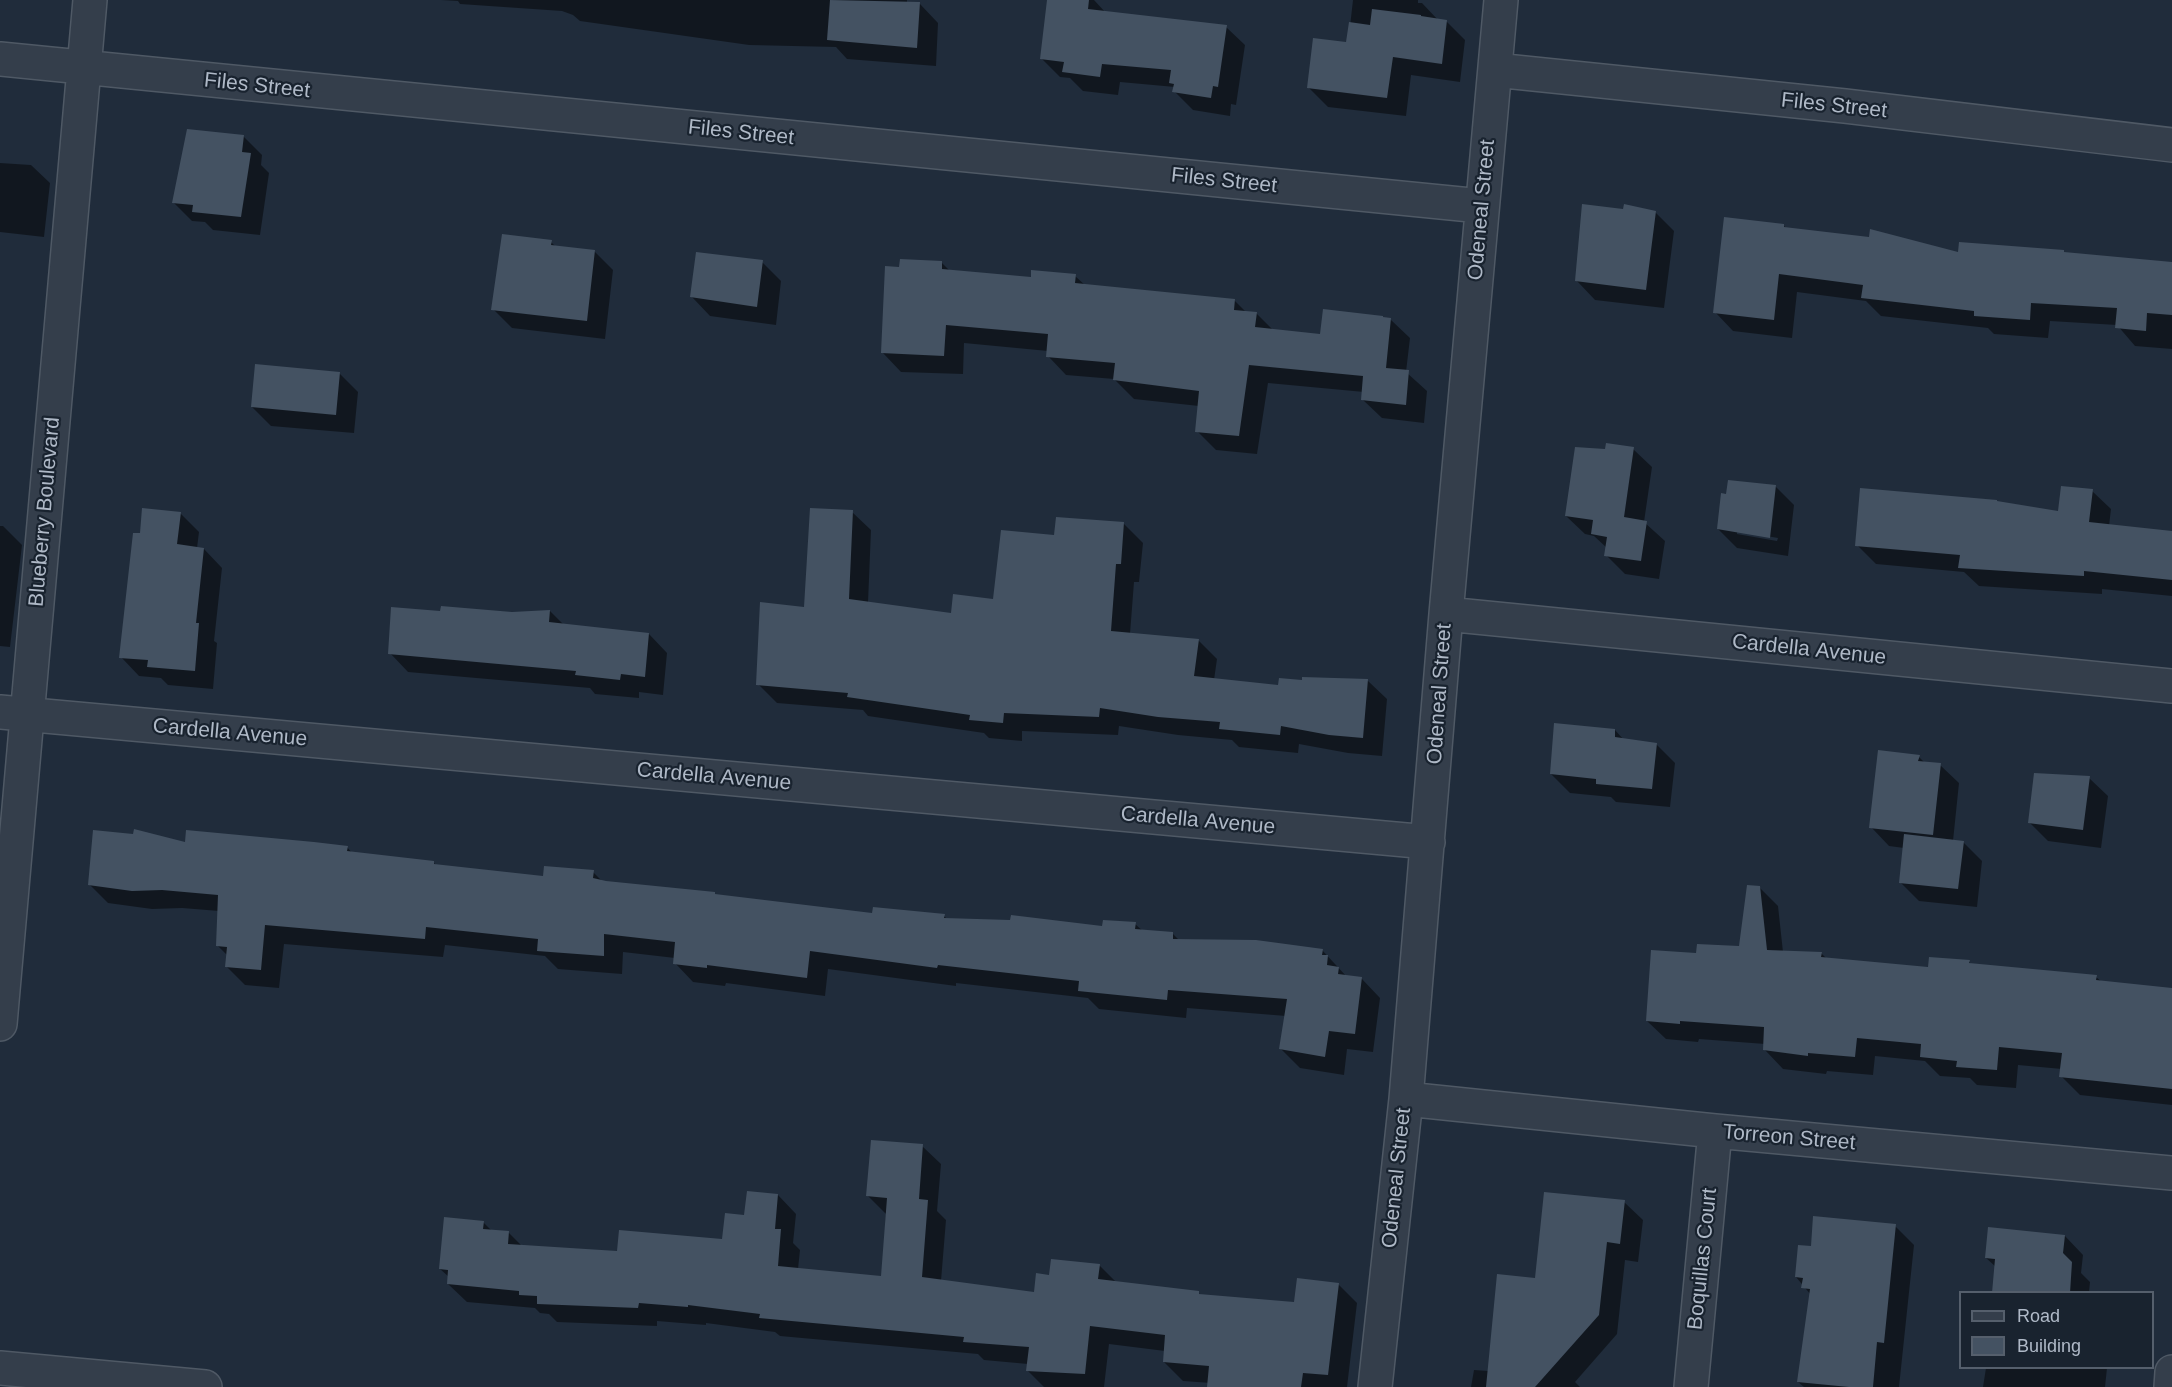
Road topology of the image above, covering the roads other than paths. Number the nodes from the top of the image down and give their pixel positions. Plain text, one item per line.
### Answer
1 (90, 0) edge
2 (1501, 0) edge
3 (0, 59) edge
4 (84, 69) junction
5 (1495, 70) junction
6 (2172, 145) edge
7 (1481, 206) junction
8 (1446, 614) junction
9 (2172, 686) edge
10 (14, 713) edge
11 (1428, 842) junction
12 (0, 1024) edge
13 (1406, 1099) junction
14 (1715, 1131) junction
15 (2172, 1173) edge
16 (0, 1368) edge
17 (2172, 1372) edge
18 (205, 1387) edge
19 (1375, 1387) edge
20 (1691, 1387) edge
21 (2171, 1387) edge

1 - 4 street, Blueberry Boulevard
2 - 5 street, Odeneal Street
3 - 4 street, Files Street
4 - 7 street, Files Street
4 - 10 street, Blueberry Boulevard
5 - 6 street, Files Street
5 - 7 street, Odeneal Street
7 - 8 street, Odeneal Street
8 - 9 street, Cardella Avenue
8 - 11 street, Odeneal Street
10 - 11 street, Cardella Avenue
10 - 12 street, Blueberry Boulevard
11 - 13 street, Odeneal Street
13 - 14 street, Torreon Street
13 - 19 street, Odeneal Street
14 - 15 street, Torreon Street
14 - 20 street, Boquillas Court
16 - 18 street
17 - 21 street

